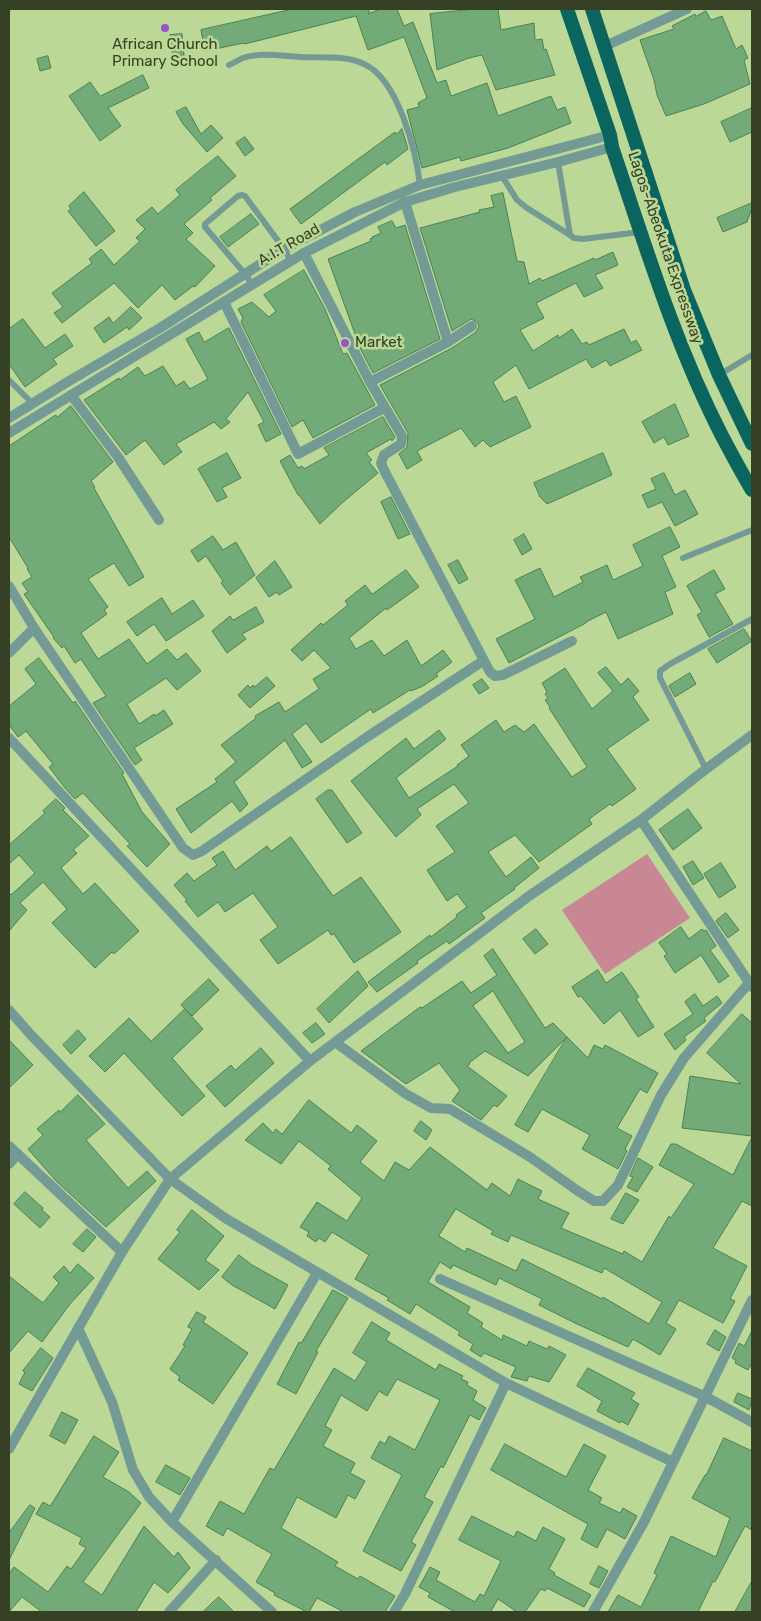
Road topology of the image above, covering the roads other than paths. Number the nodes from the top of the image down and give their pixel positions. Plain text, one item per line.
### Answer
1 (567, 9) edge
2 (592, 9) edge
3 (687, 9) edge
4 (605, 46) junction
5 (229, 65) dead end
6 (611, 141) junction
7 (558, 162) junction
8 (502, 176) junction
9 (420, 185) junction
10 (405, 202) junction
11 (640, 232) junction
12 (570, 235) junction
13 (284, 249) junction
14 (304, 253) junction
15 (291, 261) junction
16 (245, 274) junction
17 (252, 284) junction
18 (224, 302) junction
19 (472, 326) dead end
20 (448, 342) junction
21 (752, 355) edge
22 (719, 376) junction
23 (9, 380) edge
24 (370, 382) junction
25 (71, 395) junction
26 (32, 403) junction
27 (384, 408) junction
28 (13, 415) edge
29 (24, 424) junction
30 (9, 433) edge
31 (751, 438) edge
32 (752, 490) edge
33 (159, 520) dead end
34 (752, 530) edge
35 (684, 558) dead end
36 (9, 586) edge
37 (752, 619) edge
38 (34, 628) junction
39 (572, 641) dead end
40 (9, 652) edge
41 (483, 662) junction
42 (752, 735) edge
43 (9, 738) edge
44 (706, 769) junction
45 (641, 820) junction
46 (750, 985) edge
47 (9, 1010) edge
48 (335, 1042) junction
49 (310, 1061) junction
50 (9, 1146) edge
51 (18, 1154) junction
52 (9, 1164) edge
53 (170, 1179) junction
54 (122, 1252) junction
55 (317, 1273) junction
56 (440, 1279) dead end
57 (752, 1300) edge
58 (78, 1328) junction
59 (506, 1383) junction
60 (706, 1398) junction
61 (752, 1422) edge
62 (9, 1449) edge
63 (673, 1462) junction
64 (172, 1522) junction
65 (216, 1560) junction
66 (170, 1612) edge
67 (272, 1612) edge
68 (394, 1612) edge
69 (593, 1612) edge

1 - 6 highway, Lagos-Abeokuta Expressway
2 - 4 highway, Lagos-Abeokuta Expressway
3 - 4 street
4 - 22 highway, Lagos-Abeokuta Expressway
5 - 9 lane
6 - 7 street, A.I.T Road
6 - 9 street, A.I.T Road
6 - 11 highway, Lagos-Abeokuta Expressway
7 - 8 street, A.I.T Road
7 - 12 lane
8 - 10 street, A.I.T Road
8 - 12 lane
9 - 13 street, A.I.T Road
10 - 14 street, A.I.T Road
10 - 20 street
11 - 12 lane
11 - 32 highway, Lagos-Abeokuta Expressway
13 - 15 lane
13 - 16 street, A.I.T Road
13 - 16 lane
14 - 15 street, A.I.T Road
14 - 24 street
15 - 17 street, A.I.T Road
16 - 17 lane
16 - 26 street, A.I.T Road
17 - 18 street, A.I.T Road
18 - 25 street, A.I.T Road
18 - 27 street
19 - 20 street
20 - 24 street
21 - 22 lane
22 - 31 highway, Lagos-Abeokuta Expressway
23 - 26 lane
24 - 27 street
25 - 29 street, A.I.T Road
25 - 33 street
26 - 28 street, A.I.T Road
27 - 41 street
28 - 29 street
29 - 30 street, A.I.T Road
34 - 35 lane
36 - 38 street
37 - 44 lane
38 - 40 street
38 - 41 street
39 - 41 street
42 - 44 street
43 - 49 street
44 - 45 street
45 - 46 street
45 - 48 street
46 - 48 street
47 - 53 street
48 - 49 street
49 - 53 street
50 - 51 street
51 - 52 street
51 - 54 street
53 - 54 street
53 - 55 street
54 - 58 street
55 - 59 street
55 - 64 street
56 - 60 street
57 - 60 street
58 - 62 street
58 - 64 street
59 - 63 street
59 - 68 street
60 - 61 street
60 - 63 street
63 - 69 street
64 - 65 street
65 - 66 street
65 - 67 street

